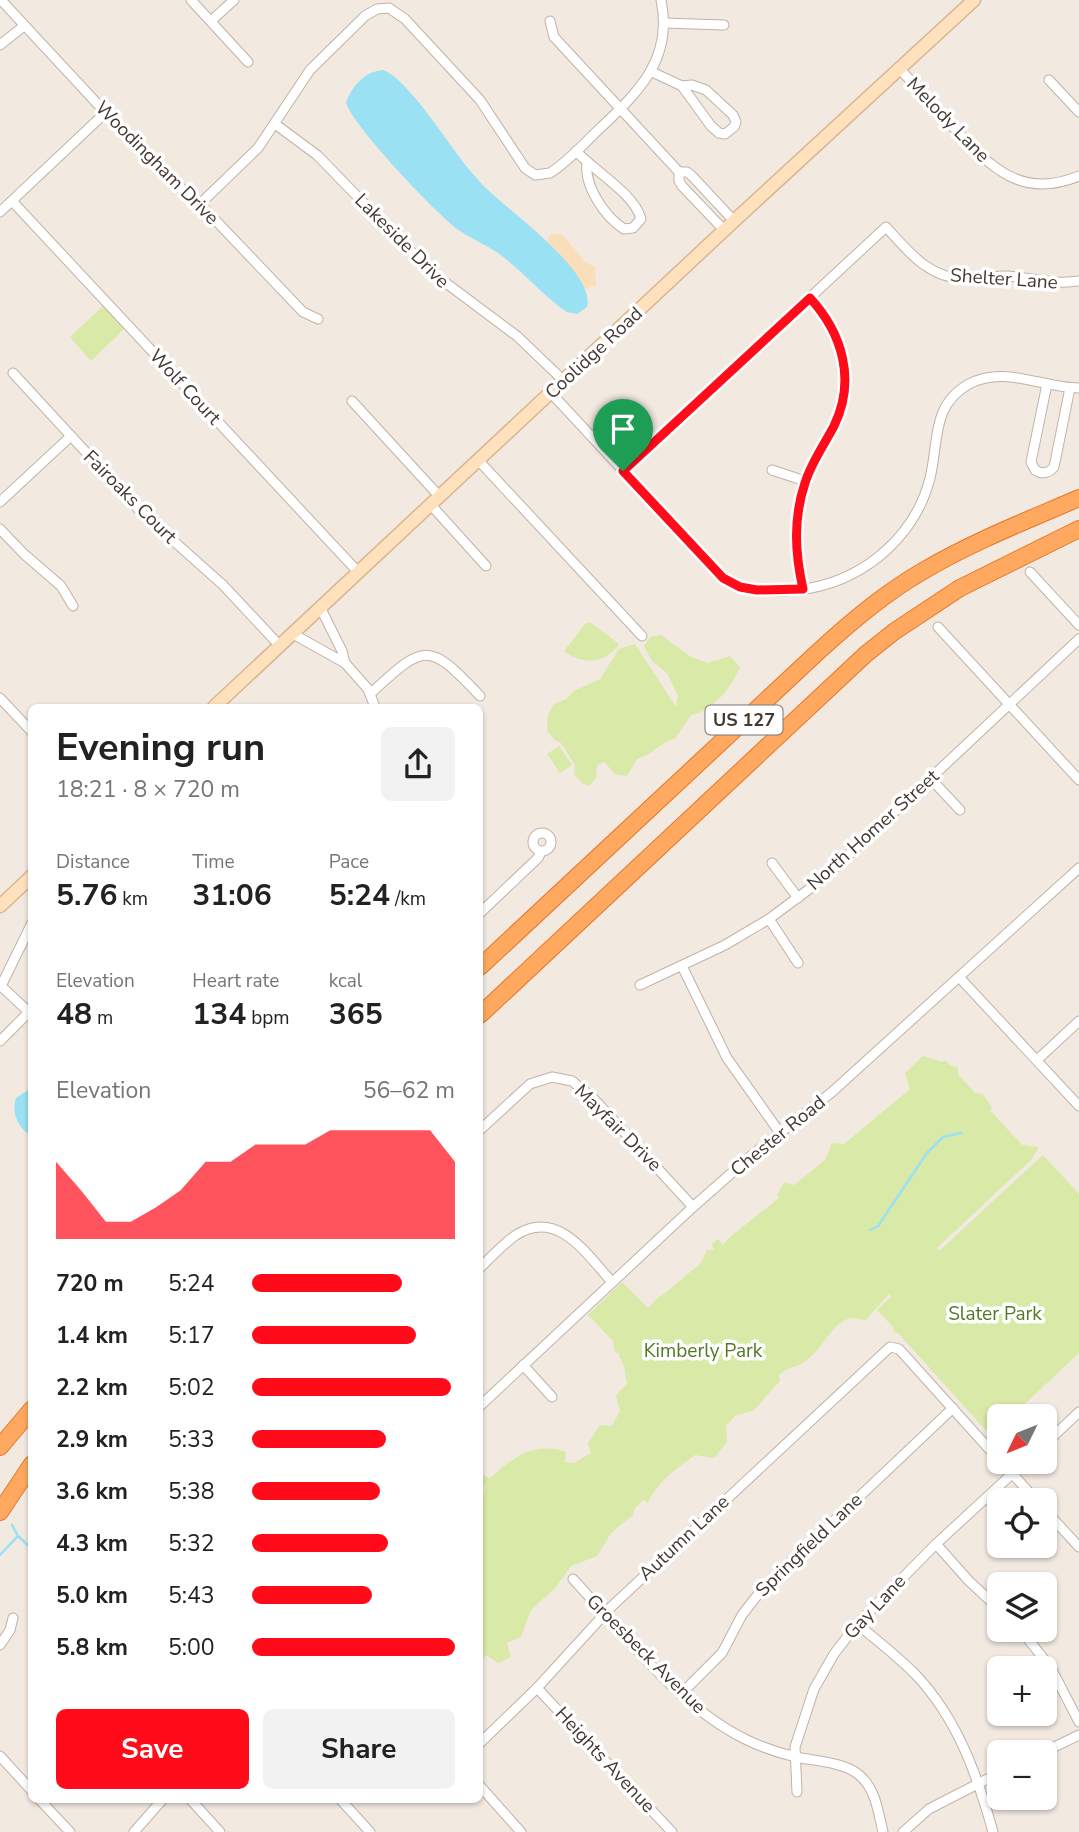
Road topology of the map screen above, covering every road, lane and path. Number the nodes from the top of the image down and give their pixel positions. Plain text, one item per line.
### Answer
1 (1, 0) edge
2 (191, 0) edge
3 (234, 0) edge
4 (661, 0) edge
5 (966, 3) edge
6 (211, 21) junction
7 (550, 22) dead end
8 (664, 23) junction
9 (724, 25) dead end
10 (24, 26) junction
11 (0, 45) edge
12 (248, 62) dead end
13 (899, 68) junction
14 (652, 72) junction
15 (1049, 80) dead end
16 (682, 86) junction
17 (621, 109) junction
18 (1079, 112) edge
19 (105, 113) junction
20 (275, 124) junction
21 (576, 150) junction
22 (587, 163) junction
23 (679, 172) junction
24 (1079, 176) edge
25 (12, 201) junction
26 (200, 204) junction
27 (0, 212) edge
28 (734, 221) junction
29 (724, 230) junction
30 (1079, 281) edge
31 (810, 298) junction
32 (318, 319) dead end
33 (13, 373) dead end
34 (564, 381) junction
35 (1047, 384) junction
36 (1074, 388) edge
37 (551, 393) junction
38 (352, 401) dead end
39 (71, 436) junction
40 (479, 461) junction
41 (772, 470) dead end
42 (623, 471) junction
43 (805, 481) junction
44 (1079, 497) edge
45 (435, 501) junction
46 (0, 502) edge
47 (0, 529) edge
48 (1079, 532) edge
49 (486, 566) dead end
50 (1030, 572) dead end
51 (359, 573) junction
52 (803, 589) junction
53 (73, 606) dead end
54 (321, 609) junction
55 (1079, 625) edge
56 (938, 627) dead end
57 (293, 634) junction
58 (642, 636) dead end
59 (1079, 639) edge
60 (280, 646) junction
61 (345, 663) junction
62 (370, 694) junction
63 (480, 696) dead end
64 (1, 700) edge
65 (218, 704) edge
66 (374, 704) edge
67 (1009, 704) junction
68 (28, 728) edge
69 (930, 778) junction
70 (1079, 780) edge
71 (960, 810) dead end
72 (541, 852) dead end
73 (772, 863) dead end
74 (1079, 868) edge
75 (28, 880) edge
76 (798, 898) junction
77 (0, 906) edge
78 (483, 910) edge
79 (769, 919) junction
80 (28, 931) edge
81 (798, 963) dead end
82 (483, 964) edge
83 (681, 966) junction
84 (959, 977) junction
85 (1, 985) edge
86 (640, 985) dead end
87 (28, 1011) edge
88 (483, 1012) edge
89 (28, 1015) edge
90 (1079, 1021) edge
91 (0, 1041) edge
92 (1037, 1060) junction
93 (1079, 1106) edge
94 (483, 1127) edge
95 (780, 1133) junction
96 (693, 1207) junction
97 (483, 1265) edge
98 (612, 1282) junction
99 (523, 1365) junction
100 (552, 1397) dead end
101 (28, 1402) edge
102 (483, 1403) edge
103 (953, 1408) junction
104 (1079, 1412) edge
105 (28, 1414) edge
106 (0, 1433) edge
107 (1057, 1433) edge
108 (987, 1446) edge
109 (0, 1447) edge
110 (28, 1467) edge
111 (28, 1468) edge
112 (1013, 1474) joint
113 (1025, 1488) edge
114 (0, 1499) edge
115 (0, 1512) edge
116 (1057, 1520) edge
117 (1075, 1535) edge
118 (936, 1544) junction
119 (1079, 1547) edge
120 (573, 1579) dead end
121 (987, 1598) edge
122 (605, 1613) junction
123 (13, 1618) dead end
124 (857, 1624) junction
125 (1030, 1642) edge
126 (0, 1645) edge
127 (537, 1688) junction
128 (681, 1694) junction
129 (1079, 1722) edge
130 (1079, 1735) edge
131 (483, 1740) edge
132 (1057, 1746) edge
133 (0, 1756) edge
134 (795, 1757) junction
135 (987, 1779) edge
136 (979, 1783) junction
137 (28, 1784) edge
138 (483, 1789) edge
139 (797, 1792) dead end
140 (43, 1803) edge
141 (159, 1803) edge
142 (194, 1803) edge
143 (344, 1803) edge
144 (69, 1832) edge
145 (134, 1832) edge
146 (220, 1832) edge
147 (370, 1832) edge
148 (521, 1832) edge
149 (672, 1832) edge
150 (883, 1832) edge
151 (903, 1832) edge
152 (993, 1832) edge

1 - 10 street, Woodingham Drive
2 - 6 street
3 - 6 street
4 - 8 street
5 - 13 street, Coolidge Road
6 - 12 street
7 - 17 street
8 - 9 street
8 - 14 street
10 - 11 street
10 - 19 street, Woodingham Drive
13 - 24 street, Melody Lane
13 - 28 street, Coolidge Road
14 - 16 street
14 - 17 street
15 - 18 street
16 - 16 street
17 - 21 street
17 - 23 street
19 - 25 street
19 - 26 street, Woodingham Drive
20 - 21 street
20 - 26 street
20 - 34 street, Lakeside Drive
21 - 22 street
22 - 22 street
23 - 28 street
23 - 29 street
25 - 27 street
25 - 51 street, Wolf Court
26 - 32 street, Woodingham Drive
28 - 29 street, Coolidge Road
29 - 34 street, Coolidge Road
30 - 31 street, Shelter Lane
31 - 42 street, Shelter Lane
31 - 43 street
33 - 39 street, Fairoaks Court
34 - 37 street, Coolidge Road
35 - 36 street
35 - 36 street
35 - 52 street
37 - 40 street, Coolidge Road
37 - 42 street
38 - 45 street
39 - 46 street
39 - 60 street, Fairoaks Court
40 - 45 street, Coolidge Road
40 - 58 street
41 - 43 street
42 - 52 street
43 - 52 street
44 - 82 highway, US 127
45 - 49 street
45 - 51 street, Coolidge Road
47 - 53 street
48 - 88 highway, US 127
50 - 55 street
51 - 54 street, Coolidge Road
54 - 57 street, Coolidge Road
54 - 61 street
56 - 67 street
57 - 60 street, Coolidge Road
57 - 61 street
59 - 67 street, North Homer Street
60 - 65 street, Coolidge Road
61 - 62 street
62 - 63 street
62 - 66 street
64 - 68 street
67 - 69 street, North Homer Street
67 - 70 street
69 - 71 street
69 - 76 street, North Homer Street
72 - 78 street
73 - 76 street
74 - 84 street, Chester Road
75 - 77 street
76 - 79 street, North Homer Street
79 - 81 street
79 - 83 street, North Homer Street
80 - 85 street
83 - 86 street, North Homer Street
83 - 95 street
84 - 92 street
84 - 95 street, Chester Road
85 - 87 street
89 - 91 street
90 - 92 street
92 - 93 street
94 - 96 street, Mayfair Drive
95 - 96 street, Chester Road
96 - 98 street, Chester Road
97 - 98 street
98 - 99 street, Chester Road
99 - 100 street
99 - 102 street, Chester Road
101 - 106 highway
103 - 108 street
103 - 122 street, Autumn Lane
103 - 128 street, Springfield Lane
104 - 107 street
105 - 109 highway
110 - 114 highway
111 - 115 highway
112 - 113 street
112 - 118 street, Gay Lane
116 - 117 street
117 - 119 street
118 - 121 street
118 - 124 street, Gay Lane
120 - 122 street, Groesbeck Avenue
122 - 127 street, Autumn Lane
122 - 128 street, Groesbeck Avenue
123 - 126 street
124 - 134 street, Gay Lane
124 - 136 street
125 - 129 street
127 - 131 street, Autumn Lane
127 - 149 street, Heights Avenue
128 - 134 street, Groesbeck Avenue
130 - 132 street
133 - 137 street
134 - 139 street, Gay Lane
134 - 150 street, Groesbeck Avenue
135 - 136 street
136 - 151 street
136 - 152 street
138 - 148 street
140 - 144 street
141 - 145 street
142 - 146 street
143 - 147 street

